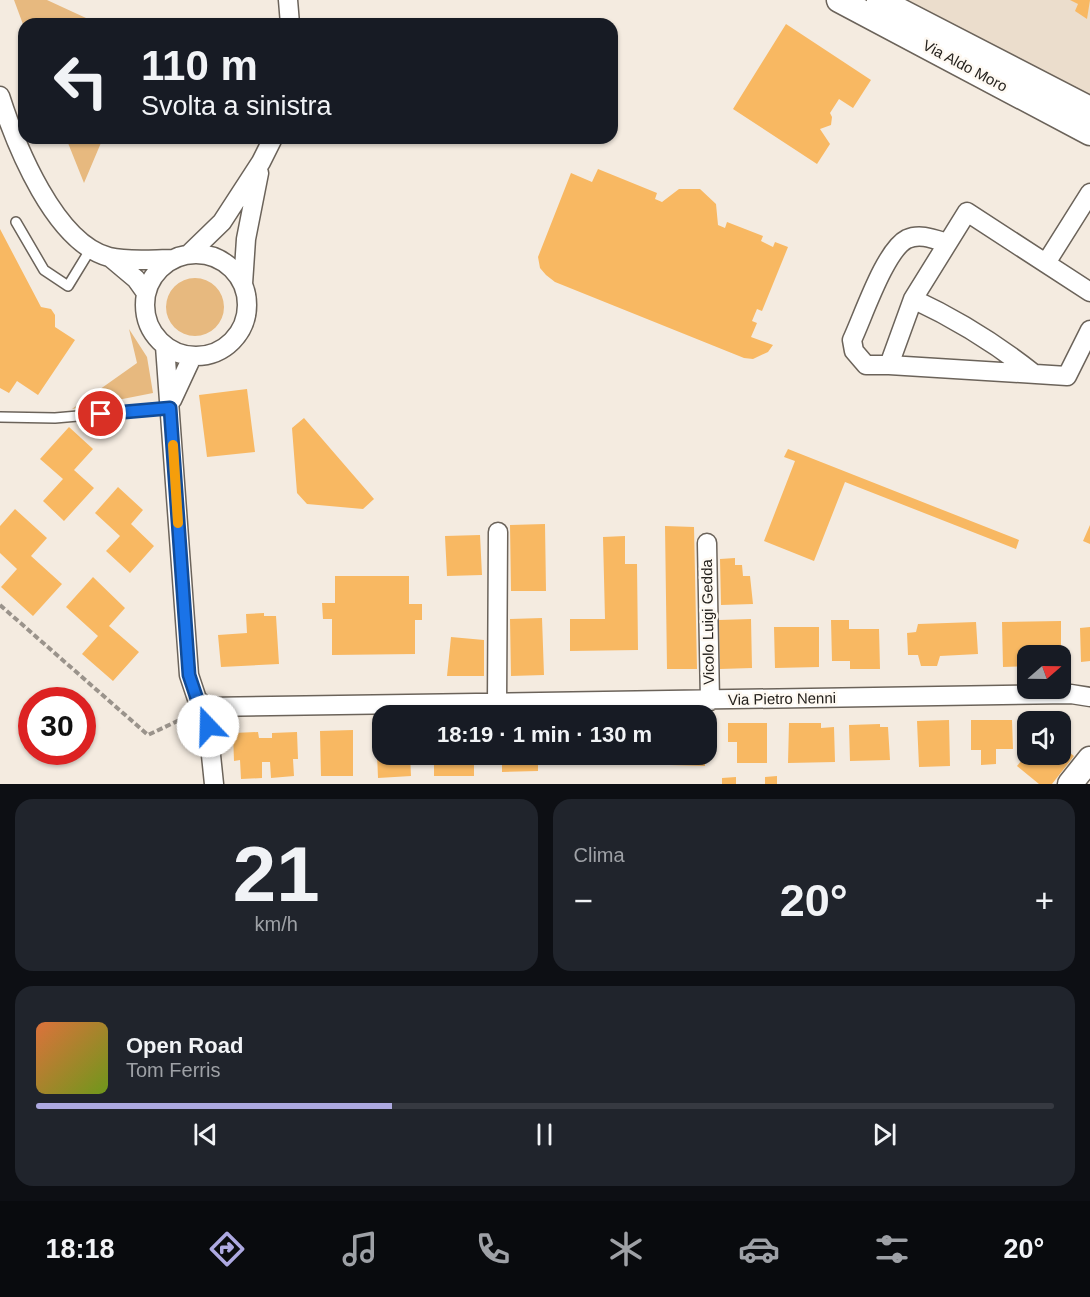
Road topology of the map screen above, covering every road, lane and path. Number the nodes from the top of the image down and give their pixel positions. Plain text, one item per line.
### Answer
1 (288, 0) edge
2 (839, 0) edge
3 (879, 0) edge
4 (290, 18) edge
5 (0, 96) edge
6 (1090, 109) edge
7 (1090, 133) edge
8 (18, 138) edge
9 (21, 144) edge
10 (270, 144) edge
11 (261, 162) junction
12 (1090, 193) edge
13 (16, 222) dead end
14 (947, 243) junction
15 (90, 250) junction
16 (181, 257) junction
17 (111, 258) junction
18 (1046, 263) junction
19 (243, 284) junction
20 (1090, 292) edge
21 (146, 293) junction
22 (913, 299) junction
23 (1090, 330) edge
24 (165, 346) junction
25 (192, 357) junction
26 (889, 364) junction
27 (1033, 373) junction
28 (170, 406) junction
29 (0, 417) edge
30 (498, 532) dead end
31 (707, 543) dead end
32 (0, 605) edge
33 (1090, 697) edge
34 (710, 701) junction
35 (498, 704) junction
36 (206, 707) junction
37 (1090, 759) edge
38 (214, 784) edge
39 (1070, 784) edge

1 - 4 street
2 - 7 street, Via Aldo Moro
3 - 6 street, Via Aldo Moro
5 - 8 street
9 - 15 street
10 - 11 street
11 - 16 street
11 - 19 street
12 - 18 street
13 - 15 lane
14 - 18 street
14 - 22 street
14 - 26 street
15 - 17 street
16 - 17 street
16 - 19 street
16 - 21 street
17 - 21 street
18 - 20 street
19 - 25 street
21 - 24 street
22 - 26 street
22 - 27 street
23 - 27 street
24 - 25 street
24 - 28 street
25 - 28 street
26 - 27 street
28 - 29 lane
28 - 36 street
30 - 35 street
31 - 34 street, Vicolo Luigi Gedda
32 - 36 path
33 - 34 street, Via Pietro Nenni
34 - 35 street, Via Pietro Nenni
35 - 36 street, Via Pietro Nenni
36 - 38 street
37 - 39 street

